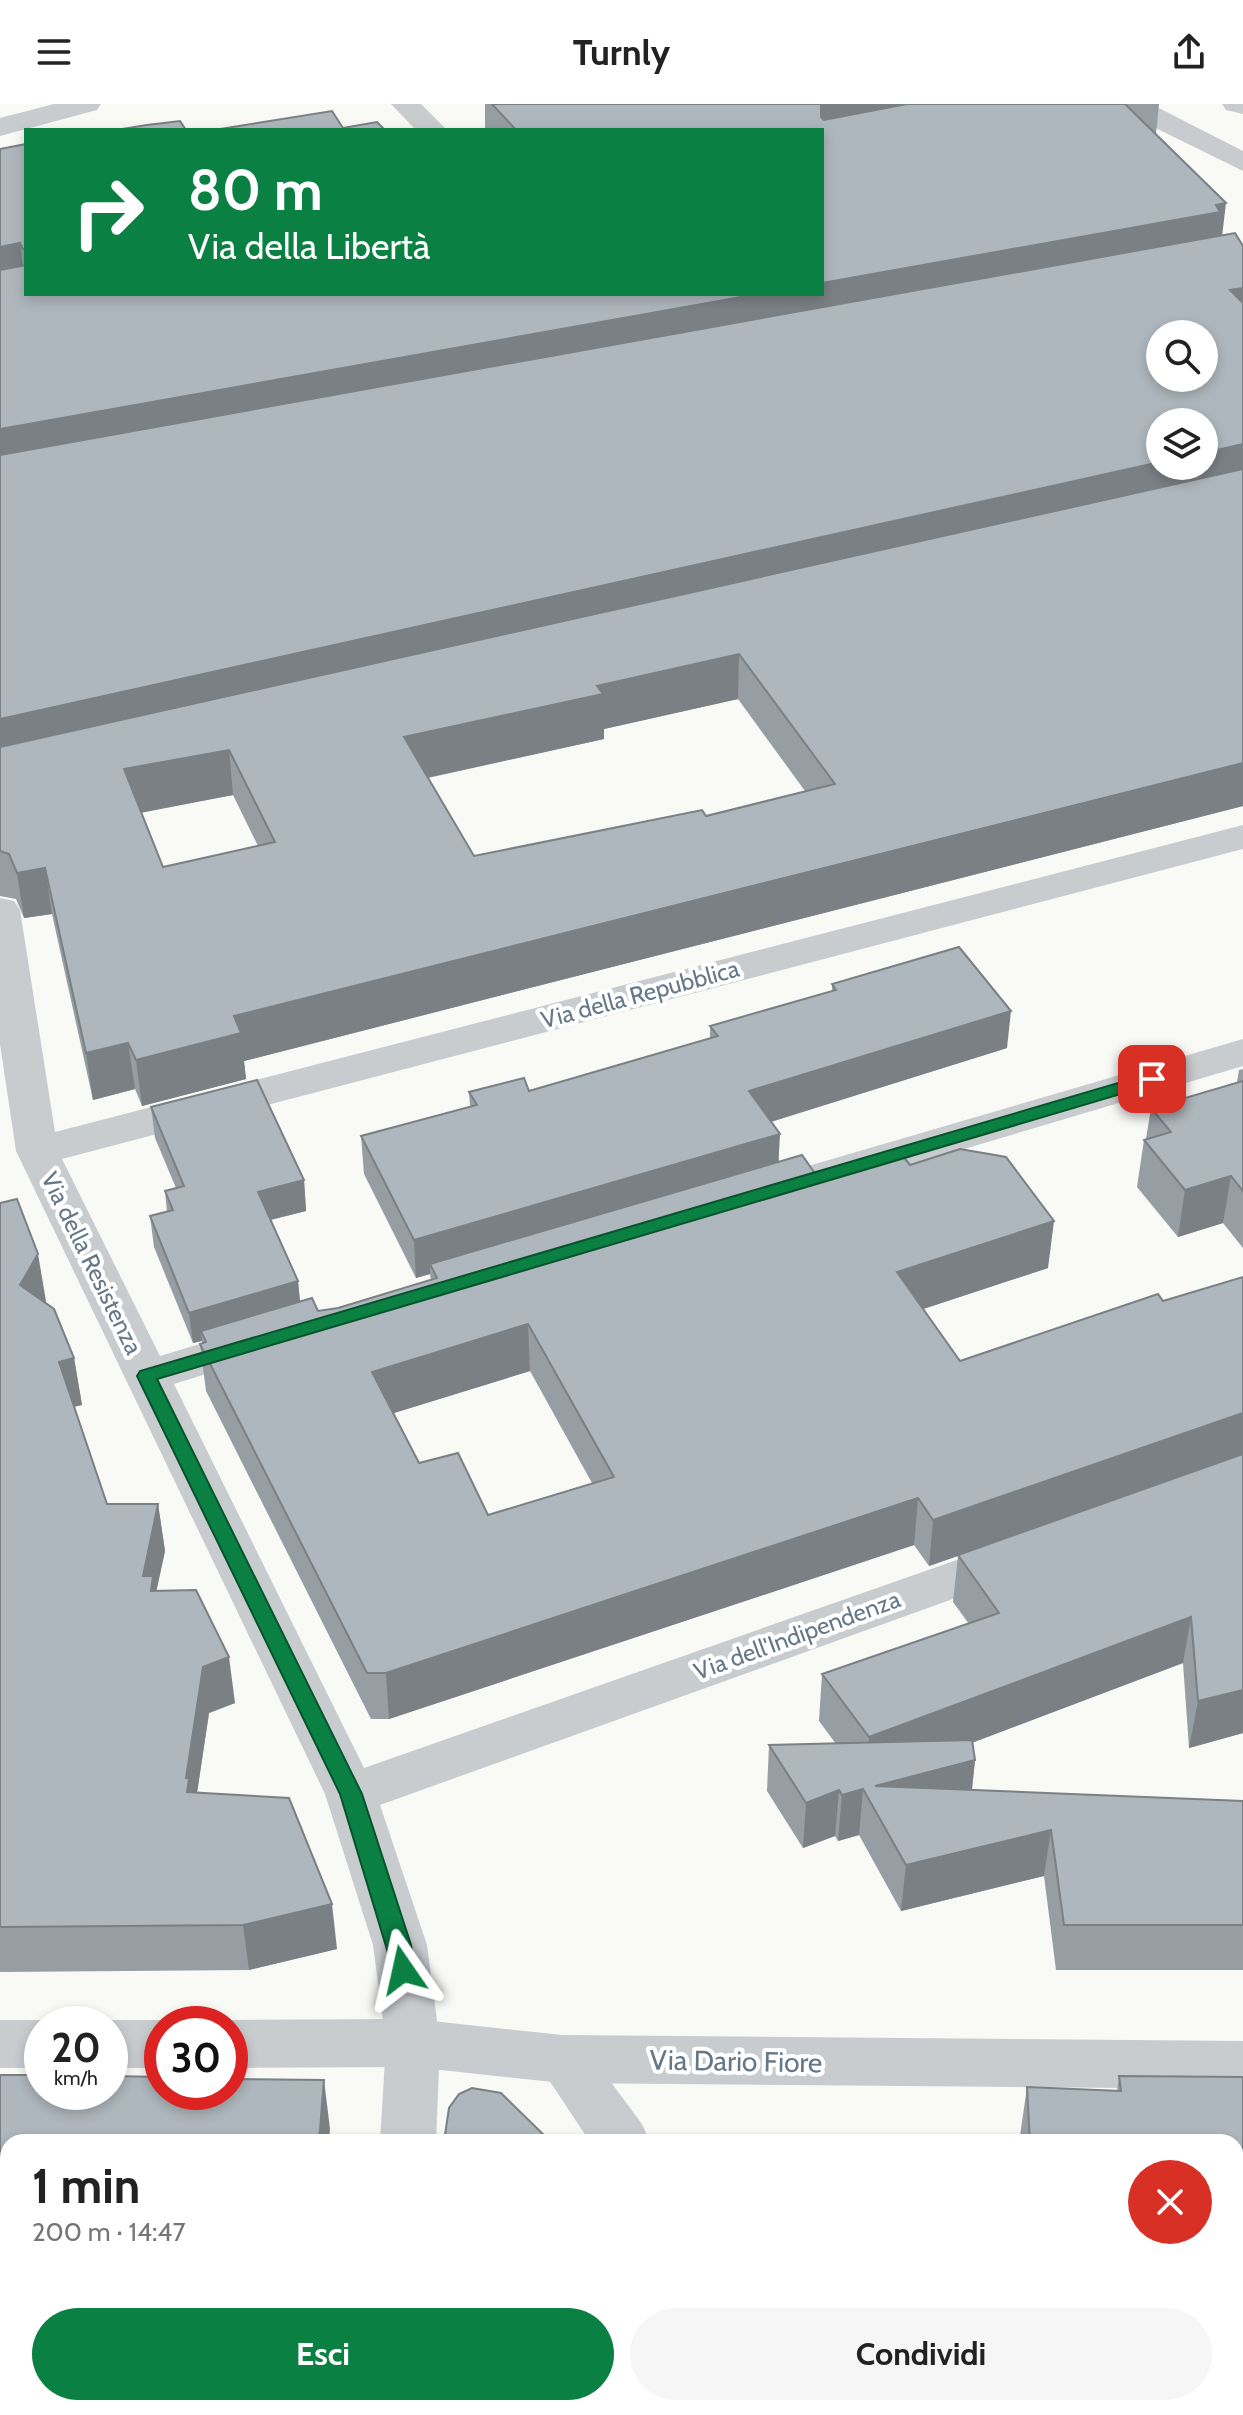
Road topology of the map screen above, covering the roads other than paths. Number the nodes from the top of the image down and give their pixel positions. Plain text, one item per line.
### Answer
1 (87, 104) edge
2 (405, 104) edge
3 (1129, 104) edge
4 (1236, 104) edge
5 (1243, 106) edge
6 (0, 127) edge
7 (431, 128) edge
8 (1243, 162) edge
9 (1243, 837) edge
10 (0, 910) edge
11 (1243, 1052) edge
12 (37, 1151) junction
13 (725, 1205) edge
14 (299, 1331) edge
15 (146, 1376) junction
16 (1050, 1545) edge
17 (351, 1794) junction
18 (413, 2043) junction
19 (0, 2044) edge
20 (24, 2044) edge
21 (248, 2044) edge
22 (562, 2059) junction
23 (1243, 2065) edge
24 (408, 2134) edge
25 (616, 2134) edge

1 - 6 street
2 - 7 street
3 - 8 street
4 - 5 street
9 - 12 street, Via della Repubblica
10 - 12 street, Via della Resistenza
11 - 13 street
12 - 15 street, Via della Resistenza
14 - 15 street
15 - 17 street, Via della Resistenza
16 - 17 street, Via dell'Indipendenza
17 - 18 street, Via della Resistenza
18 - 21 street, Via Dario Fiore
18 - 22 street, Via Dario Fiore
18 - 24 street, Via della Resistenza
19 - 20 street
22 - 23 street, Via Dario Fiore
22 - 25 street

